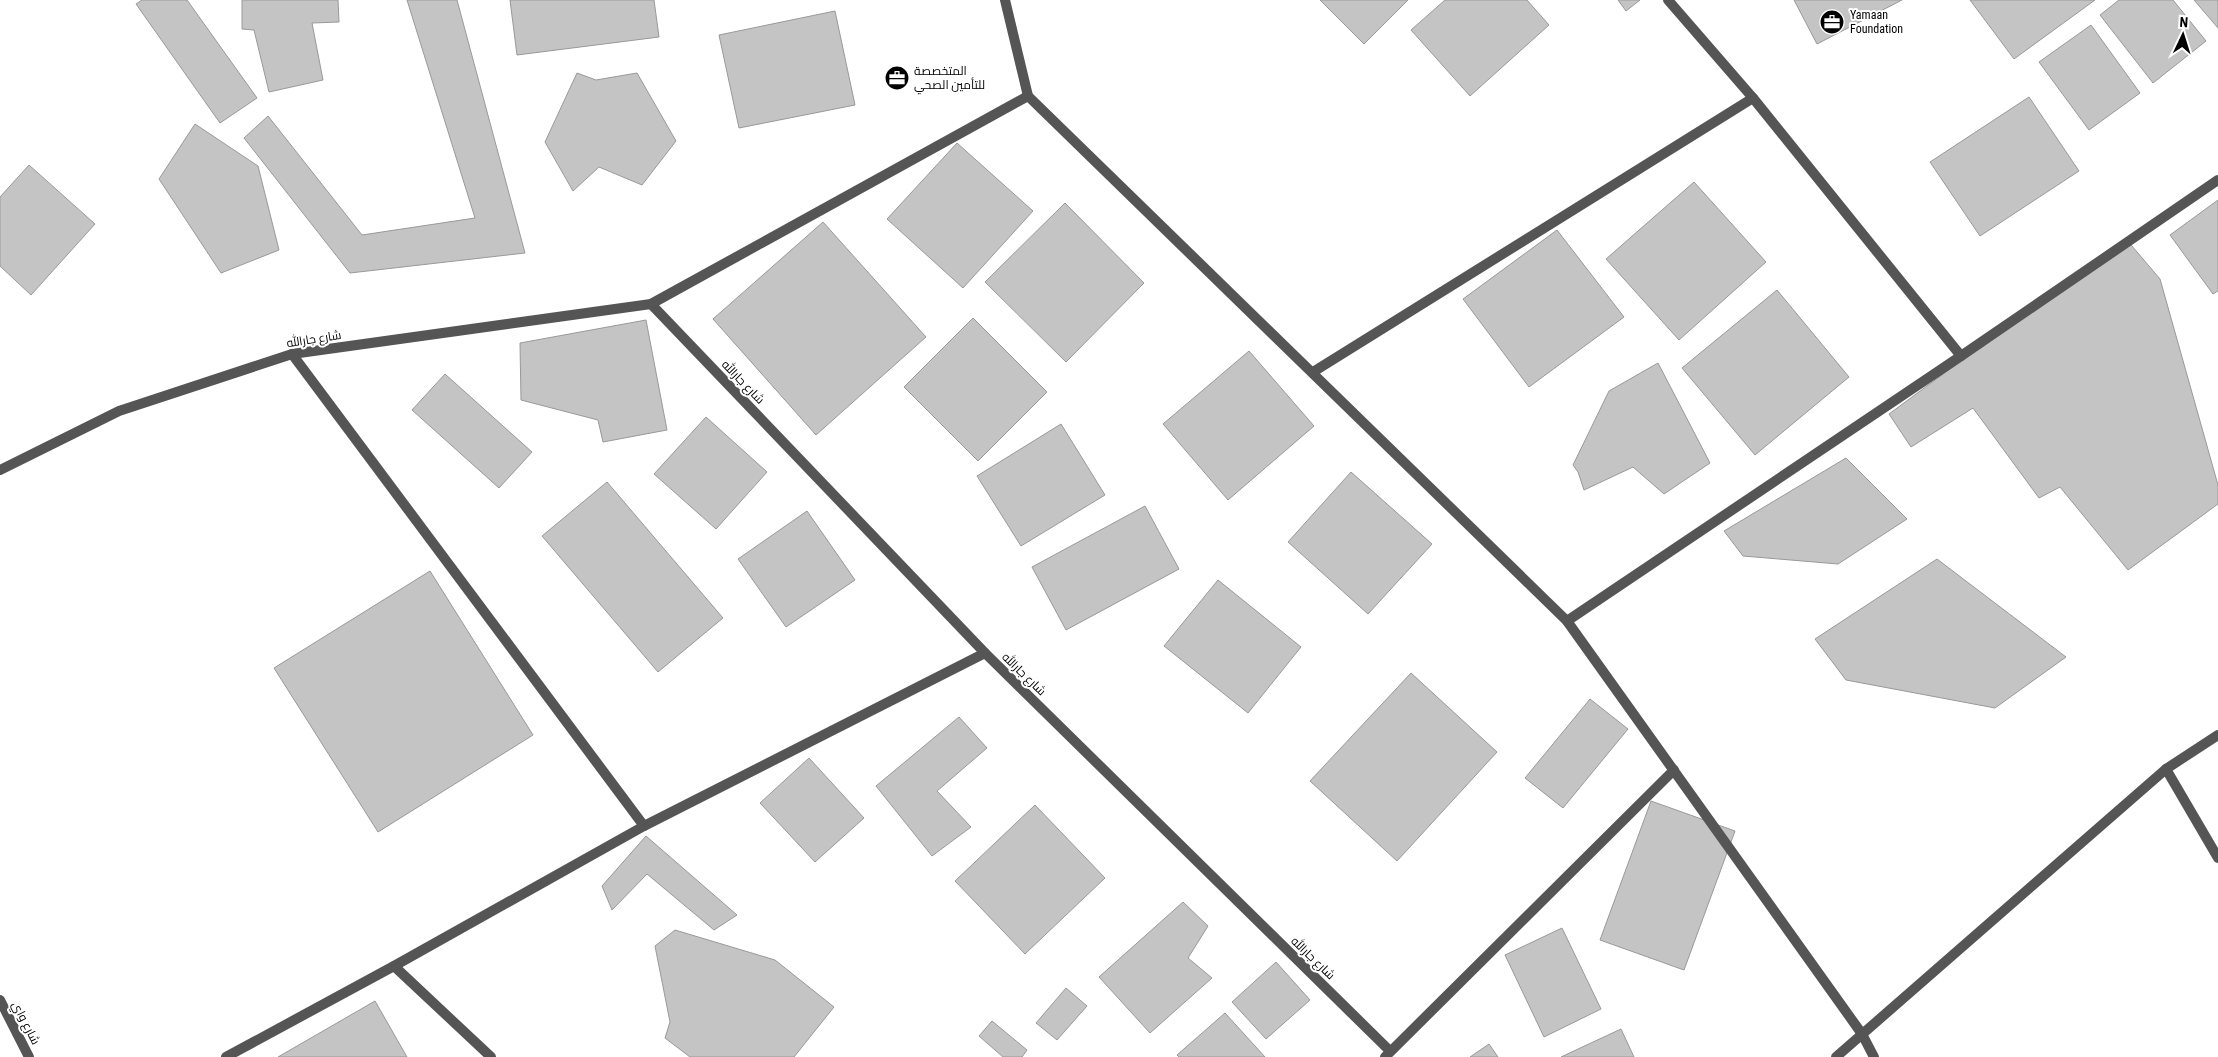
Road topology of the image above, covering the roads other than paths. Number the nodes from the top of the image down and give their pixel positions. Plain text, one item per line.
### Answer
1 (1005, 0) edge
2 (1668, 0) edge
3 (1028, 96) junction
4 (1753, 98) junction
5 (2218, 180) edge
6 (651, 304) junction
7 (292, 354) junction
8 (1961, 356) junction
9 (1313, 372) junction
10 (0, 470) edge
11 (1567, 621) junction
12 (985, 654) junction
13 (2218, 735) edge
14 (2166, 769) junction
15 (1674, 770) junction
16 (644, 826) junction
17 (2218, 858) edge
18 (394, 966) junction
19 (0, 1000) edge
20 (1862, 1034) junction
21 (1387, 1054) edge
22 (29, 1057) edge
23 (226, 1057) edge
24 (491, 1057) edge
25 (1836, 1057) edge
26 (1874, 1057) edge

1 - 3 street
2 - 4 street
3 - 6 street, شارع جارالله
3 - 9 street
4 - 8 street
4 - 9 street
5 - 8 street
6 - 7 street, شارع جارالله
6 - 12 street, شارع جارالله
7 - 10 street, شارع جارالله
7 - 16 street
8 - 11 street
9 - 11 street
11 - 15 street
12 - 16 street
12 - 21 street, شارع جارالله
13 - 14 street
14 - 17 street
14 - 20 street
15 - 20 street
15 - 21 street
16 - 18 street
18 - 23 street
18 - 24 street
19 - 22 street, شارع واي
20 - 25 street
20 - 26 street

